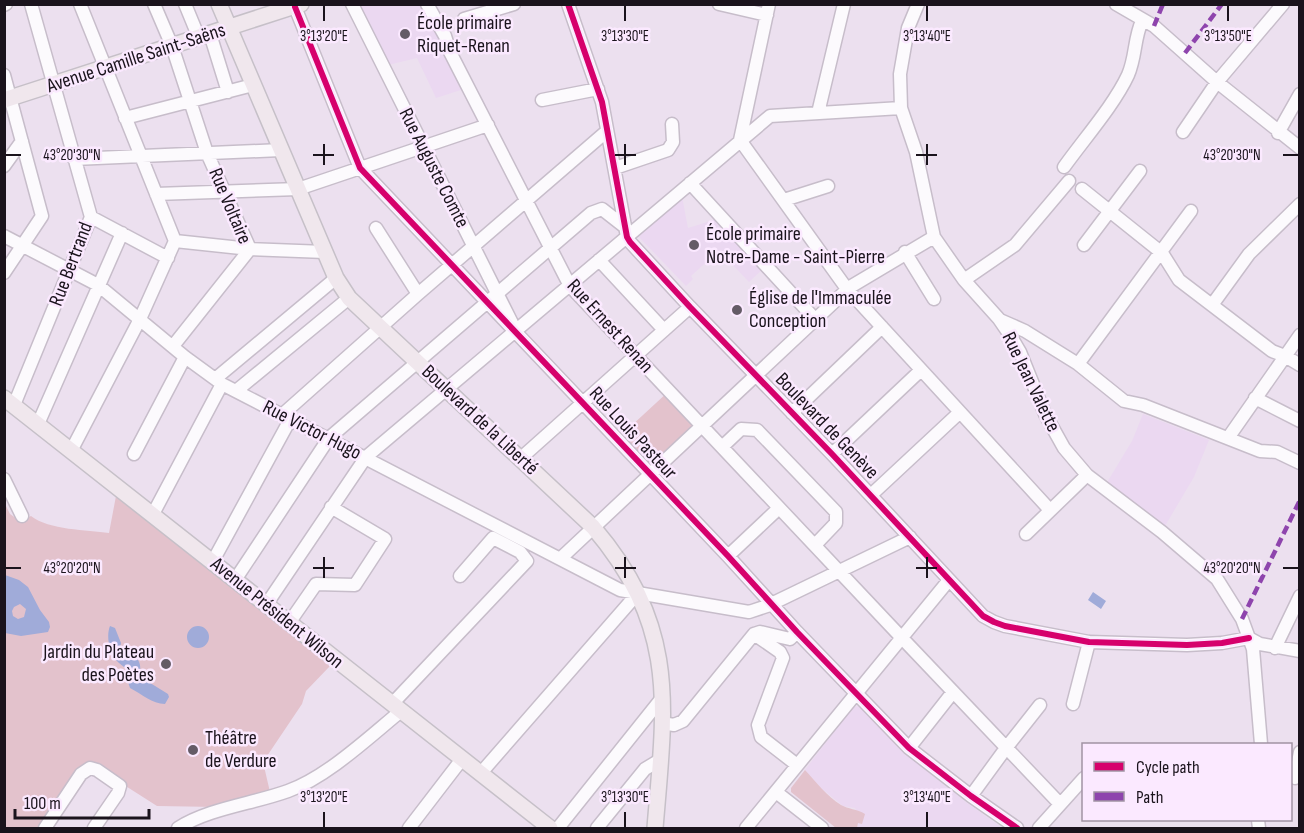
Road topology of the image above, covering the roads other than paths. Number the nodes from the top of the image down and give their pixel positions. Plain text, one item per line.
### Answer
1 (31, 4) edge
2 (80, 4) edge
3 (154, 4) edge
4 (185, 4) edge
5 (219, 4) edge
6 (352, 4) edge
7 (428, 4) edge
8 (514, 4) edge
9 (568, 4) edge
10 (719, 4) edge
11 (844, 4) edge
12 (918, 4) edge
13 (1116, 4) edge
14 (1283, 4) edge
15 (298, 6) edge
16 (768, 10) edge
17 (464, 19) dead end
18 (1142, 21) junction
19 (229, 28) junction
20 (204, 36) junction
21 (172, 46) junction
22 (105, 68) junction
23 (4, 75) edge
24 (1217, 82) junction
25 (54, 84) junction
26 (254, 85) junction
27 (598, 89) junction
28 (228, 92) junction
29 (1299, 94) edge
30 (7, 99) edge
31 (542, 100) dead end
32 (190, 101) junction
33 (901, 108) junction
34 (818, 113) junction
35 (125, 118) junction
36 (672, 124) dead end
37 (488, 125) junction
38 (607, 131) junction
39 (1183, 132) dead end
40 (1278, 133) junction
41 (740, 140) junction
42 (22, 141) junction
43 (423, 147) junction
44 (1299, 148) edge
45 (281, 150) junction
46 (207, 153) junction
47 (140, 156) junction
48 (74, 159) junction
49 (4, 166) edge
50 (1064, 167) dead end
51 (360, 168) junction
52 (615, 168) junction
53 (1140, 171) dead end
54 (1069, 181) dead end
55 (690, 183) junction
56 (828, 186) dead end
57 (298, 189) junction
58 (1082, 189) dead end
59 (224, 192) junction
60 (156, 194) junction
61 (620, 198) junction
62 (526, 200) junction
63 (784, 200) junction
64 (1299, 204) edge
65 (597, 211) junction
66 (1191, 211) dead end
67 (1109, 212) junction
68 (91, 217) junction
69 (376, 228) dead end
70 (626, 232) junction
71 (122, 233) junction
72 (4, 236) edge
73 (933, 237) junction
74 (176, 241) junction
75 (1084, 245) dead end
76 (23, 246) junction
77 (473, 246) junction
78 (550, 248) junction
79 (250, 249) junction
80 (325, 252) junction
81 (905, 252) junction
82 (1162, 253) junction
83 (168, 258) junction
84 (599, 260) junction
85 (452, 265) junction
86 (70, 269) junction
87 (4, 273) edge
88 (336, 278) junction
89 (964, 280) junction
90 (98, 285) junction
91 (570, 286) junction
92 (847, 289) junction
93 (498, 292) junction
94 (418, 294) junction
95 (349, 298) junction
96 (934, 299) dead end
97 (487, 302) junction
98 (1212, 305) junction
99 (690, 307) junction
100 (814, 318) junction
101 (999, 319) junction
102 (140, 320) junction
103 (380, 327) junction
104 (882, 327) junction
105 (664, 330) junction
106 (516, 332) junction
107 (1299, 335) edge
108 (173, 346) junction
109 (635, 356) junction
110 (1285, 356) junction
111 (185, 357) junction
112 (416, 361) junction
113 (1078, 364) junction
114 (1299, 365) edge
115 (921, 370) junction
116 (755, 374) junction
117 (219, 382) junction
118 (447, 389) junction
119 (236, 391) junction
120 (1255, 398) junction
121 (9, 402) edge
122 (582, 403) junction
123 (792, 413) junction
124 (959, 413) junction
125 (287, 416) junction
126 (1299, 421) edge
127 (38, 424) junction
128 (701, 424) junction
129 (329, 438) junction
130 (1228, 438) junction
131 (722, 447) junction
132 (71, 451) junction
133 (134, 454) dead end
134 (832, 454) junction
135 (366, 457) junction
136 (520, 458) junction
137 (1299, 463) edge
138 (649, 474) junction
139 (1087, 475) junction
140 (4, 479) edge
141 (871, 495) junction
142 (331, 507) junction
143 (779, 508) junction
144 (1050, 510) junction
145 (153, 514) junction
146 (22, 516) dead end
147 (593, 527) junction
148 (1026, 534) dead end
149 (910, 537) junction
150 (815, 545) junction
151 (728, 556) junction
152 (561, 558) junction
153 (213, 561) junction
154 (838, 571) junction
155 (460, 576) dead end
156 (235, 580) junction
157 (949, 580) junction
158 (639, 592) junction
159 (1299, 596) edge
160 (771, 604) junction
161 (266, 605) junction
162 (289, 623) junction
163 (797, 632) junction
164 (754, 634) junction
165 (901, 638) junction
166 (1249, 638) junction
167 (1089, 642) junction
168 (1275, 648) junction
169 (1299, 651) edge
170 (953, 692) junction
171 (857, 694) junction
172 (662, 698) junction
173 (1040, 705) dead end
174 (1073, 705) dead end
175 (396, 708) junction
176 (662, 723) junction
177 (1261, 743) edge
178 (909, 748) junction
179 (1006, 748) junction
180 (1299, 752) edge
181 (462, 759) junction
182 (660, 760) junction
183 (797, 765) junction
184 (480, 774) junction
185 (1295, 778) edge
186 (1082, 779) edge
187 (776, 792) junction
188 (971, 796) junction
189 (1060, 804) junction
190 (45, 828) edge
191 (94, 828) edge
192 (178, 828) edge
193 (409, 828) edge
194 (550, 828) edge
195 (558, 828) edge
196 (597, 828) edge
197 (655, 828) edge
198 (746, 828) edge
199 (822, 828) edge
200 (1017, 828) edge
201 (1038, 828) edge

1 - 25 street, Rue Bertrand
2 - 22 street
3 - 21 street, Rue Voltaire
4 - 20 street
5 - 19 main road, Boulevard de la Liberté
6 - 43 street, Rue Auguste Comte
7 - 37 street, Rue Ernest Renan
8 - 17 street
9 - 27 street
10 - 16 street
11 - 34 street
12 - 33 street, Rue Jean Valette
13 - 18 street
14 - 24 street
15 - 19 main road, Avenue Camille Saint-Saëns
15 - 51 street, Rue Louis Pasteur
16 - 41 street
18 - 24 street
18 - 50 street
19 - 20 main road, Avenue Camille Saint-Saëns
19 - 26 main road, Boulevard de la Liberté
20 - 21 main road, Avenue Camille Saint-Saëns
20 - 28 street
21 - 22 main road, Avenue Camille Saint-Saëns
21 - 32 street, Rue Voltaire
22 - 25 main road, Avenue Camille Saint-Saëns
22 - 35 street
23 - 30 street
24 - 39 street
24 - 40 street
25 - 30 main road, Avenue Camille Saint-Saëns
25 - 48 street, Rue Bertrand
26 - 28 street
26 - 45 main road, Boulevard de la Liberté
27 - 31 street
27 - 38 street
28 - 32 street
29 - 40 street
30 - 42 street
32 - 35 street
32 - 46 street, Rue Voltaire
33 - 34 street
33 - 73 street, Rue Jean Valette
34 - 41 street
35 - 47 street
36 - 52 street
37 - 43 street
37 - 62 street, Rue Ernest Renan
38 - 52 street
38 - 62 street
40 - 44 street
41 - 55 street
41 - 63 street
42 - 49 street
42 - 76 street
43 - 51 street
43 - 77 street, Rue Auguste Comte
45 - 46 street
45 - 57 main road, Boulevard de la Liberté
46 - 47 street
46 - 59 street, Rue Voltaire
47 - 48 street
47 - 60 street
48 - 68 street, Rue Bertrand
51 - 57 street
51 - 85 street, Rue Louis Pasteur
52 - 61 street
53 - 67 street
54 - 89 street
55 - 70 street
55 - 100 street
56 - 63 street
57 - 59 street
57 - 80 main road, Boulevard de la Liberté
58 - 67 street
59 - 60 street
59 - 79 street, Rue Voltaire
60 - 74 street
61 - 65 street
61 - 70 street
62 - 77 street
62 - 78 street, Rue Ernest Renan
63 - 92 street
64 - 98 street
65 - 70 street, Boulevard de Genève
65 - 78 street
66 - 82 street
67 - 75 street
67 - 82 street
68 - 71 street
68 - 86 street, Rue Bertrand
69 - 94 street
70 - 84 street
70 - 99 street, Boulevard de Genève
71 - 83 street
71 - 90 street
72 - 76 street, Rue Victor Hugo
73 - 81 street
73 - 89 street, Rue Jean Valette
74 - 79 street
74 - 83 street
76 - 86 street, Rue Victor Hugo
76 - 87 street
77 - 85 street
77 - 93 street, Rue Auguste Comte
78 - 91 street, Rue Ernest Renan
78 - 93 street
79 - 80 street
79 - 108 street, Rue Voltaire
80 - 88 main road, Boulevard de la Liberté
81 - 92 street
81 - 96 street
82 - 98 street
82 - 113 street
83 - 102 street
84 - 91 street
84 - 105 street
85 - 94 street
85 - 97 street, Rue Louis Pasteur
86 - 90 street, Rue Victor Hugo
86 - 121 street, Rue Bertrand
88 - 95 main road, Boulevard de la Liberté
88 - 117 street
89 - 101 street, Rue Jean Valette
90 - 102 street, Rue Victor Hugo
90 - 127 street
91 - 106 street
91 - 109 street, Rue Ernest Renan
92 - 100 street
92 - 104 street
93 - 97 street
93 - 106 street, Rue Auguste Comte
94 - 103 street
95 - 103 main road, Boulevard de la Liberté
95 - 119 street
97 - 106 street, Rue Louis Pasteur
97 - 112 street
98 - 110 street
99 - 105 street
99 - 116 street, Boulevard de Genève
100 - 116 street
101 - 113 street
101 - 139 street, Rue Jean Valette
102 - 108 street, Rue Victor Hugo
102 - 132 street
103 - 112 main road, Boulevard de la Liberté
103 - 125 street
104 - 115 street
104 - 123 street
105 - 109 street
106 - 118 street
106 - 122 street, Rue Louis Pasteur
107 - 110 street
108 - 111 street, Rue Victor Hugo
109 - 122 street
109 - 128 street, Rue Ernest Renan
110 - 114 street
110 - 120 street
111 - 117 street, Rue Victor Hugo
111 - 133 street
112 - 118 main road, Boulevard de la Liberté
112 - 129 street
113 - 130 street
115 - 124 street
115 - 134 street
116 - 123 street, Boulevard de Genève
116 - 128 street
117 - 119 street, Rue Victor Hugo
117 - 145 street
118 - 135 street
118 - 136 main road, Boulevard de la Liberté
119 - 125 street, Rue Victor Hugo
120 - 126 street
120 - 130 street
121 - 127 main road, Avenue Président Wilson
122 - 136 street
122 - 138 street, Rue Louis Pasteur
123 - 134 street, Boulevard de Genève
124 - 141 street
124 - 144 street
125 - 129 street, Rue Victor Hugo
125 - 153 street
127 - 132 main road, Avenue Président Wilson
128 - 131 street, Rue Ernest Renan
128 - 138 street
129 - 135 street, Rue Victor Hugo
129 - 156 street
130 - 137 street
131 - 143 street, Rue Ernest Renan
131 - 150 street
132 - 145 main road, Avenue Président Wilson
134 - 141 street, Boulevard de Genève
135 - 142 street
135 - 152 street, Rue Victor Hugo
136 - 147 main road, Boulevard de la Liberté
138 - 147 street
138 - 151 street, Rue Louis Pasteur
139 - 144 street
139 - 166 street, Rue Jean Valette
140 - 146 street
141 - 149 street, Boulevard de Genève
142 - 161 street
142 - 162 street
143 - 150 street, Rue Ernest Renan
143 - 151 street
144 - 148 street
145 - 153 main road, Avenue Président Wilson
147 - 152 street
147 - 158 main road, Boulevard de la Liberté
149 - 154 street, Rue Victor Hugo
149 - 157 street, Boulevard de Genève
150 - 154 street, Rue Ernest Renan
151 - 160 street, Rue Louis Pasteur
152 - 158 street, Rue Victor Hugo
153 - 156 main road, Avenue Président Wilson
154 - 160 street, Rue Victor Hugo
154 - 165 street, Rue Ernest Renan
155 - 175 street
156 - 161 main road, Avenue Président Wilson
157 - 165 street
157 - 167 street, Boulevard de Genève
158 - 160 street, Rue Victor Hugo
158 - 172 main road, Boulevard de la Liberté
158 - 184 street
159 - 168 street
160 - 163 street, Rue Louis Pasteur
161 - 162 main road, Avenue Président Wilson
162 - 175 main road, Avenue Président Wilson
163 - 164 street
163 - 171 street, Rue Louis Pasteur
164 - 176 street
164 - 183 street
165 - 170 street, Rue Ernest Renan
165 - 171 street
166 - 167 street, Boulevard de Genève
166 - 168 street
166 - 177 street, Rue Jean Valette
167 - 174 street
168 - 169 street
170 - 178 street
170 - 179 street, Rue Ernest Renan
171 - 178 street, Rue Louis Pasteur
171 - 183 street
172 - 176 main road, Boulevard de la Liberté
172 - 195 street
173 - 179 street
175 - 181 main road, Avenue Président Wilson
175 - 192 street
176 - 182 main road, Boulevard de la Liberté
178 - 188 street, Rue Louis Pasteur
179 - 188 street
179 - 189 street, Rue Ernest Renan
180 - 185 street
181 - 184 main road, Avenue Président Wilson
181 - 193 street
182 - 196 street
182 - 197 main road, Boulevard de la Liberté
183 - 187 street
184 - 194 main road, Avenue Président Wilson
186 - 189 street
187 - 198 street
187 - 199 street
188 - 200 street, Rue Louis Pasteur
189 - 201 street
190 - 191 street

